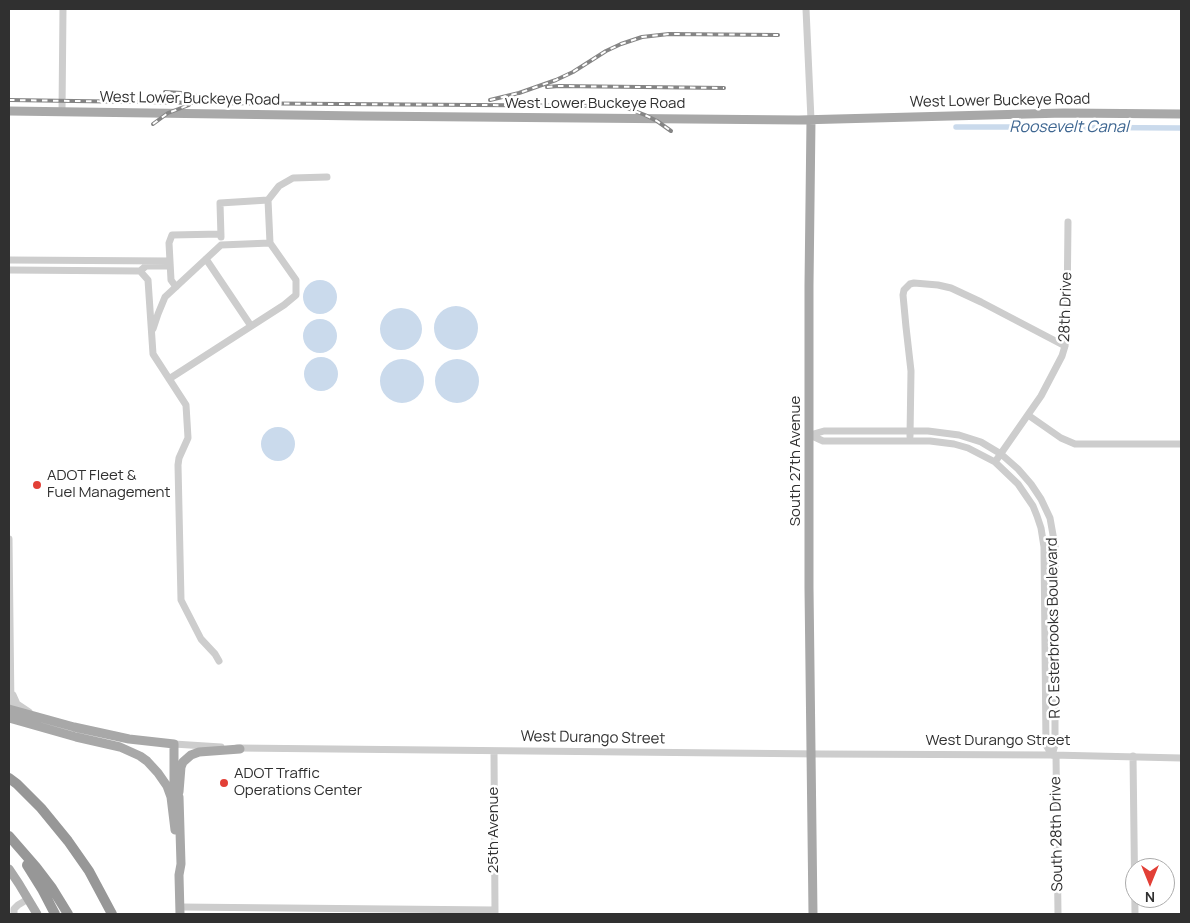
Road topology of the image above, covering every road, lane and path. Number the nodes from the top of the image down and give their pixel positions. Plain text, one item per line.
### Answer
1 (63, 9) edge
2 (806, 9) edge
3 (9, 111) edge
4 (62, 111) junction
5 (1181, 114) edge
6 (811, 120) junction
7 (327, 177) dead end
8 (268, 200) junction
9 (1068, 222) dead end
10 (221, 234) junction
11 (270, 243) junction
12 (221, 245) junction
13 (206, 259) junction
14 (9, 260) edge
15 (26, 260) junction
16 (170, 263) junction
17 (9, 270) edge
18 (26, 270) junction
19 (140, 271) junction
20 (176, 286) junction
21 (251, 326) junction
22 (152, 334) junction
23 (1065, 346) junction
24 (169, 379) junction
25 (1028, 415) junction
26 (910, 431) junction
27 (810, 435) junction
28 (910, 441) junction
29 (1181, 444) edge
30 (1001, 454) junction
31 (995, 462) junction
32 (9, 540) edge
33 (9, 624) edge
34 (219, 661) dead end
35 (10, 693) edge
36 (10, 712) edge
37 (40, 717) junction
38 (174, 744) junction
39 (240, 748) junction
40 (494, 751) junction
41 (811, 754) junction
42 (1054, 755) junction
43 (1133, 756) junction
44 (1181, 758) edge
45 (9, 778) edge
46 (179, 797) junction
47 (9, 838) edge
48 (9, 869) edge
49 (180, 875) junction
50 (28, 899) junction
51 (180, 911) edge
52 (337, 911) edge
53 (495, 912) edge
54 (14, 914) edge
55 (37, 914) edge
56 (55, 914) edge
57 (68, 914) edge
58 (112, 914) edge
59 (813, 914) edge
60 (1058, 914) edge
61 (1135, 914) edge

1 - 4 street
2 - 6 street, South 27th Avenue
3 - 4 main road, West Lower Buckeye Road
4 - 6 main road, West Lower Buckeye Road
5 - 6 main road, West Lower Buckeye Road
6 - 27 main road, South 27th Avenue
7 - 8 street
8 - 10 street
8 - 11 street
9 - 23 street, 28th Drive
10 - 12 street
10 - 16 street
11 - 12 street
11 - 21 street
12 - 13 street
13 - 20 street
13 - 21 street
14 - 15 street
15 - 16 street
15 - 18 street
16 - 19 street
16 - 20 street
17 - 18 street
18 - 19 street
19 - 22 street
20 - 22 street
21 - 24 street
22 - 24 street
23 - 25 street, 28th Drive
23 - 26 street
24 - 34 street
25 - 29 street
25 - 30 street, 28th Drive
26 - 27 street, R C Esterbrooks Boulevard
26 - 28 street
26 - 30 street, R C Esterbrooks Boulevard
27 - 28 street, R C Esterbrooks Boulevard
27 - 41 main road, South 27th Avenue
28 - 31 street, R C Esterbrooks Boulevard
30 - 31 street, 28th Drive
30 - 42 street, R C Esterbrooks Boulevard
31 - 42 street, R C Esterbrooks Boulevard
32 - 33 street
33 - 35 street
35 - 36 street
35 - 37 street
36 - 37 main road, West Durango Street
36 - 49 main road
37 - 38 main road, West Durango Street
38 - 39 street, West Durango Street
38 - 46 main road
39 - 40 street, West Durango Street
39 - 46 main road
40 - 41 street, West Durango Street
40 - 53 street, 25th Avenue
41 - 42 street, West Durango Street
41 - 59 main road, South 27th Avenue
42 - 43 street, West Durango Street
42 - 60 street, South 28th Drive
43 - 44 street, West Durango Street
43 - 61 street
45 - 58 highway
46 - 49 main road
47 - 56 highway
47 - 57 highway
48 - 50 main road
49 - 51 main road
50 - 54 street
50 - 55 main road
51 - 52 street
52 - 53 street

